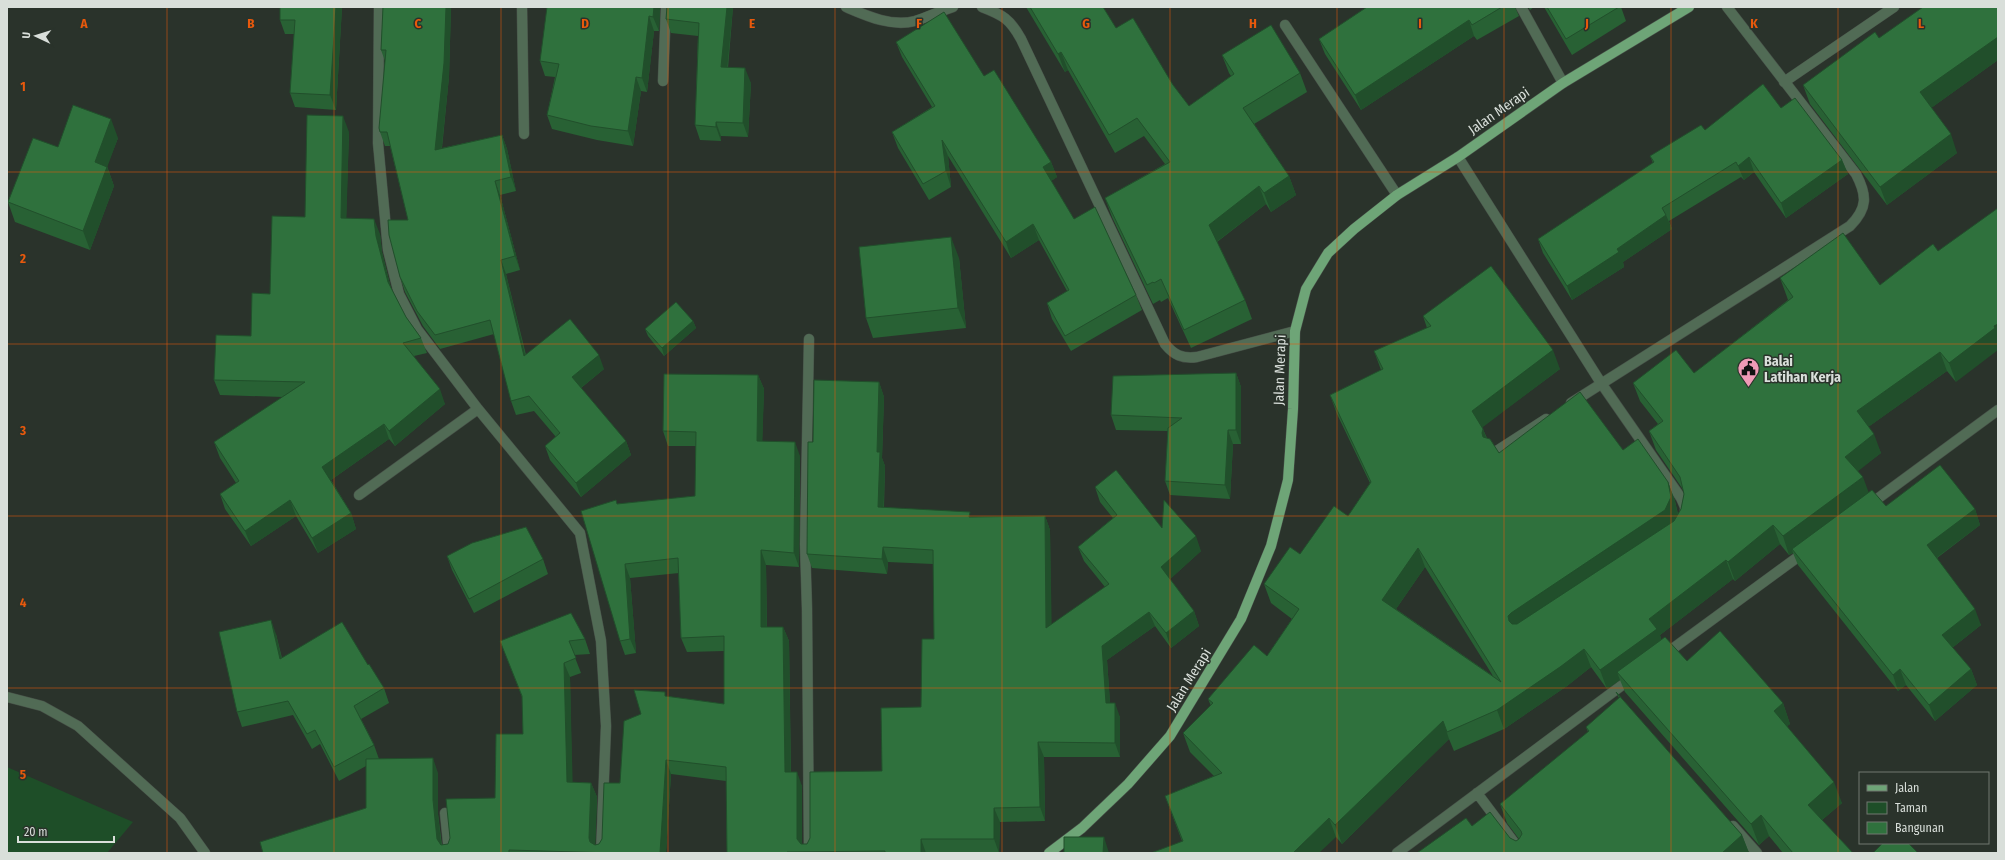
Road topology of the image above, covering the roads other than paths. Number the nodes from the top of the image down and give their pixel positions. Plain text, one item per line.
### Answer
1 (379, 7) edge
2 (522, 7) edge
3 (666, 7) edge
4 (846, 7) edge
5 (953, 7) edge
6 (982, 7) edge
7 (1521, 7) edge
8 (1689, 7) edge
9 (1727, 7) edge
10 (1894, 7) edge
11 (1000, 10) edge
12 (1285, 25) dead end
13 (663, 81) dead end
14 (1784, 82) junction
15 (1563, 83) junction
16 (524, 134) dead end
17 (1458, 157) junction
18 (1397, 195) junction
19 (1295, 331) junction
20 (809, 339) dead end
21 (1601, 383) junction
22 (478, 409) junction
23 (1998, 410) edge
24 (1495, 452) edge
25 (359, 495) dead end
26 (1858, 513) edge
27 (1683, 526) edge
28 (1813, 546) edge
29 (1654, 662) edge
30 (1641, 672) edge
31 (7, 697) edge
32 (1477, 793) junction
33 (444, 813) dead end
34 (1726, 817) edge
35 (205, 853) edge
36 (449, 853) edge
37 (601, 853) edge
38 (809, 853) edge
39 (1049, 853) edge
40 (1398, 853) edge
41 (1522, 853) edge
42 (1757, 853) edge

1 - 22 street
2 - 16 street
3 - 13 street
4 - 5 street
6 - 11 street
7 - 15 street
8 - 15 main road, Jalan Merapi
9 - 14 street
10 - 14 street
11 - 19 street
12 - 18 street
14 - 21 street
15 - 17 main road, Jalan Merapi
17 - 18 main road, Jalan Merapi
17 - 21 street
18 - 19 main road, Jalan Merapi
19 - 39 main road, Jalan Merapi
20 - 38 street
21 - 24 street
21 - 27 street
22 - 25 street
22 - 37 street
23 - 26 street
28 - 29 street
30 - 32 street
31 - 35 street
32 - 40 street
32 - 41 street
33 - 36 street
34 - 42 street

